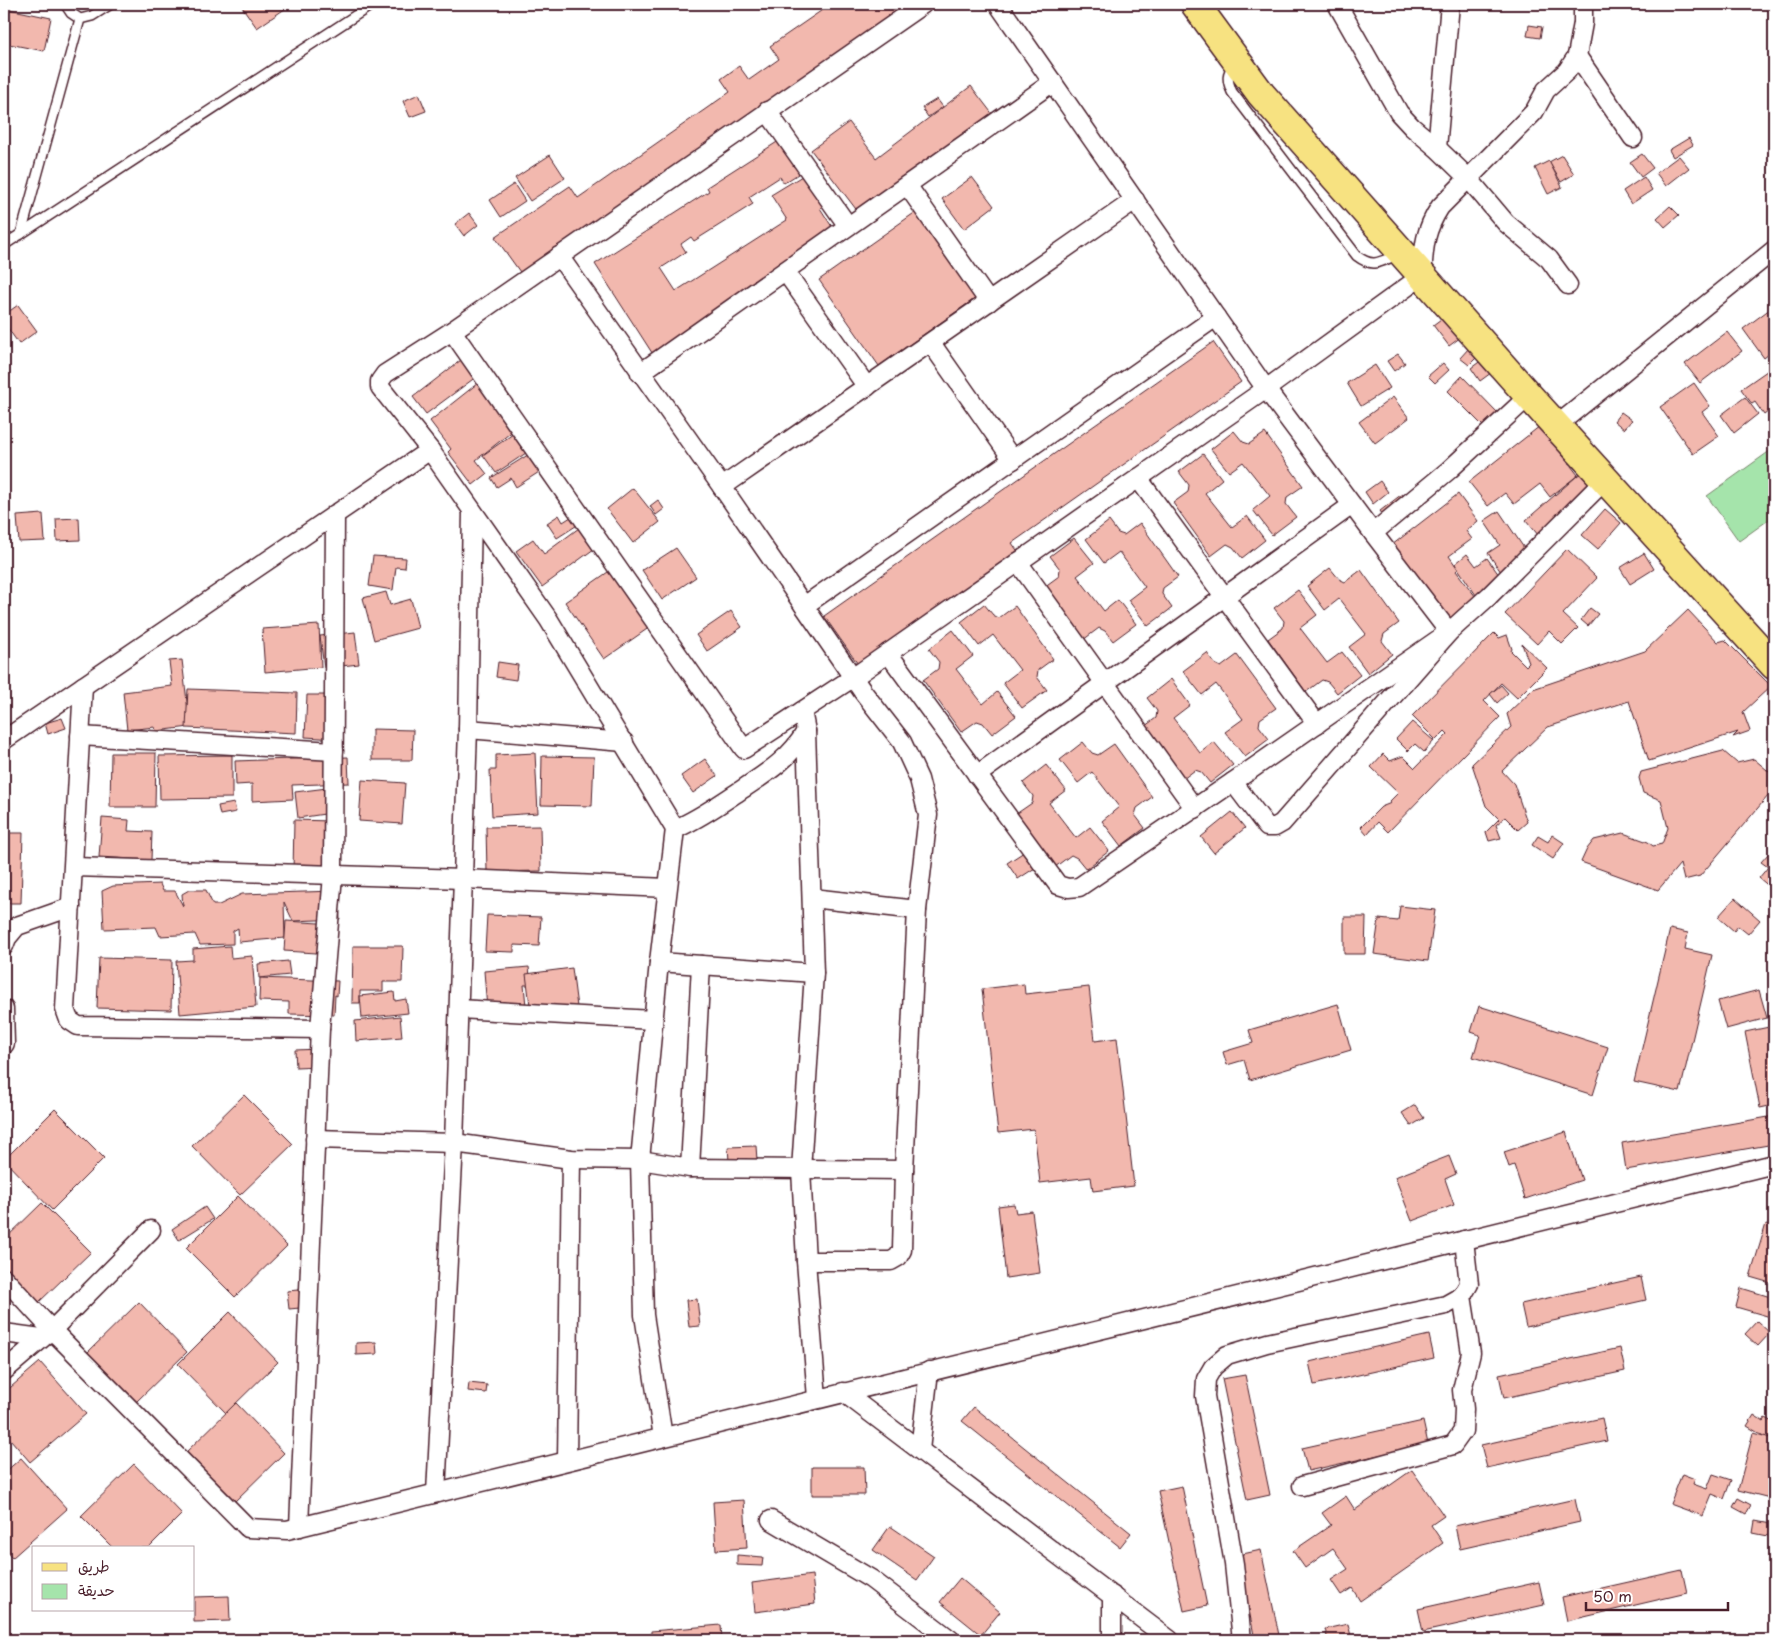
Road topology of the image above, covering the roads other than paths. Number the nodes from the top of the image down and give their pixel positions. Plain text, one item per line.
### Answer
1 (65, 4) edge
2 (111, 4) edge
3 (373, 4) edge
4 (923, 4) edge
5 (998, 4) edge
6 (1195, 4) edge
7 (1337, 4) edge
8 (1450, 4) edge
9 (1583, 4) edge
10 (80, 19) junction
11 (1577, 56) junction
12 (1053, 82) junction
13 (768, 112) junction
14 (1634, 138) dead end
15 (1437, 148) junction
16 (1468, 178) junction
17 (907, 185) junction
18 (1135, 200) junction
19 (848, 226) junction
20 (21, 234) junction
21 (4, 245) edge
22 (1774, 250) edge
23 (559, 256) junction
24 (785, 271) junction
25 (1422, 276) junction
26 (1568, 285) dead end
27 (989, 302) junction
28 (1216, 317) junction
29 (452, 331) junction
30 (931, 342) junction
31 (640, 373) junction
32 (867, 387) junction
33 (1266, 389) junction
34 (1528, 396) junction
35 (1556, 426) junction
36 (430, 450) junction
37 (1013, 460) junction
38 (1138, 478) junction
39 (1606, 480) junction
40 (722, 487) junction
41 (1352, 506) junction
42 (472, 511) junction
43 (336, 514) junction
44 (1372, 533) junction
45 (1018, 562) junction
46 (1224, 597) junction
47 (804, 606) junction
48 (1449, 632) junction
49 (888, 653) junction
50 (1774, 665) edge
51 (854, 677) junction
52 (1105, 683) junction
53 (83, 686) junction
54 (802, 711) junction
55 (1317, 724) junction
56 (468, 729) junction
57 (806, 731) junction
58 (80, 736) junction
59 (4, 740) edge
60 (624, 742) junction
61 (334, 751) junction
62 (978, 775) junction
63 (1234, 782) junction
64 (1195, 809) junction
65 (675, 829) junction
66 (74, 867) junction
67 (333, 874) junction
68 (463, 878) junction
69 (667, 888) junction
70 (812, 898) junction
71 (72, 907) junction
72 (917, 910) junction
73 (4, 946) edge
74 (659, 962) junction
75 (701, 965) junction
76 (814, 973) junction
77 (4, 1009) edge
78 (459, 1009) junction
79 (653, 1020) junction
80 (320, 1029) junction
81 (4, 1046) edge
82 (315, 1139) junction
83 (454, 1143) junction
84 (571, 1159) junction
85 (640, 1160) junction
86 (1774, 1164) edge
87 (690, 1168) junction
88 (801, 1170) junction
89 (904, 1170) junction
90 (151, 1230) dead end
91 (1464, 1240) junction
92 (806, 1261) junction
93 (4, 1278) edge
94 (1462, 1296) junction
95 (4, 1333) edge
96 (46, 1334) junction
97 (4, 1371) edge
98 (929, 1371) junction
99 (843, 1392) junction
100 (817, 1398) junction
101 (663, 1437) junction
102 (920, 1450) junction
103 (567, 1460) junction
104 (1302, 1486) dead end
105 (436, 1493) junction
106 (771, 1520) dead end
107 (299, 1527) junction
108 (1112, 1595) junction
109 (951, 1640) edge
110 (1112, 1640) edge
111 (1170, 1640) edge
112 (1242, 1640) edge

1 - 10 lane
2 - 10 lane
3 - 20 lane
4 - 13 street
5 - 12 street
6 - 25 main road
7 - 15 street
8 - 15 street
9 - 11 street
10 - 20 lane
11 - 14 street
11 - 16 street
12 - 17 street
12 - 18 street
13 - 19 street
13 - 23 street
15 - 16 street
16 - 25 street
16 - 26 street
17 - 19 street
17 - 27 street
18 - 27 street
18 - 28 street
19 - 24 street
20 - 21 lane
22 - 35 street
23 - 29 street
23 - 31 street
24 - 31 street
24 - 32 street
25 - 33 street
25 - 34 main road
27 - 30 street
28 - 33 street
28 - 37 street
29 - 36 street
29 - 54 street
30 - 32 street
30 - 37 street
31 - 40 street
32 - 40 street
33 - 38 street
33 - 41 street
34 - 35 main road
34 - 44 street
35 - 39 main road
36 - 42 street
36 - 43 street
37 - 47 street
38 - 45 street
38 - 46 street
39 - 48 street
39 - 50 main road
40 - 47 street
41 - 44 street
41 - 46 street
42 - 56 street
42 - 60 street
43 - 53 street
43 - 61 street
44 - 48 street
45 - 49 street
45 - 52 street
46 - 52 street
46 - 55 street
47 - 51 street
48 - 55 street
48 - 63 street
49 - 51 street
49 - 62 street
51 - 54 street
51 - 72 street
52 - 62 street
52 - 64 street
53 - 58 street
53 - 59 street
54 - 57 street
55 - 63 street
56 - 60 street
56 - 68 street
57 - 65 street
57 - 70 street
58 - 61 street
58 - 66 street
60 - 65 street
61 - 67 street
62 - 64 street
63 - 64 street
65 - 69 street
66 - 67 street
66 - 71 street
67 - 68 street
67 - 80 street
68 - 69 street
68 - 78 street
69 - 74 street
70 - 72 street
70 - 76 street
71 - 73 street
71 - 80 street
72 - 89 street
74 - 75 street
74 - 79 street
75 - 76 street
75 - 87 street
76 - 88 street
77 - 81 street
78 - 79 street
78 - 83 street
79 - 85 street
80 - 82 street
82 - 83 street
82 - 107 street
83 - 84 street
83 - 105 street
84 - 85 street
84 - 103 street
85 - 87 street
85 - 101 street
86 - 91 street
87 - 88 street
88 - 89 street
88 - 92 street
89 - 92 street
90 - 96 street
91 - 94 street
91 - 98 street
92 - 100 street
93 - 96 street
94 - 104 street
94 - 112 street
95 - 96 street
96 - 97 street
96 - 107 street
98 - 99 street
98 - 102 street
99 - 100 street
99 - 102 street
100 - 101 street
101 - 103 street
102 - 108 street
103 - 105 street
105 - 107 street
106 - 109 street
108 - 110 street
108 - 111 street

